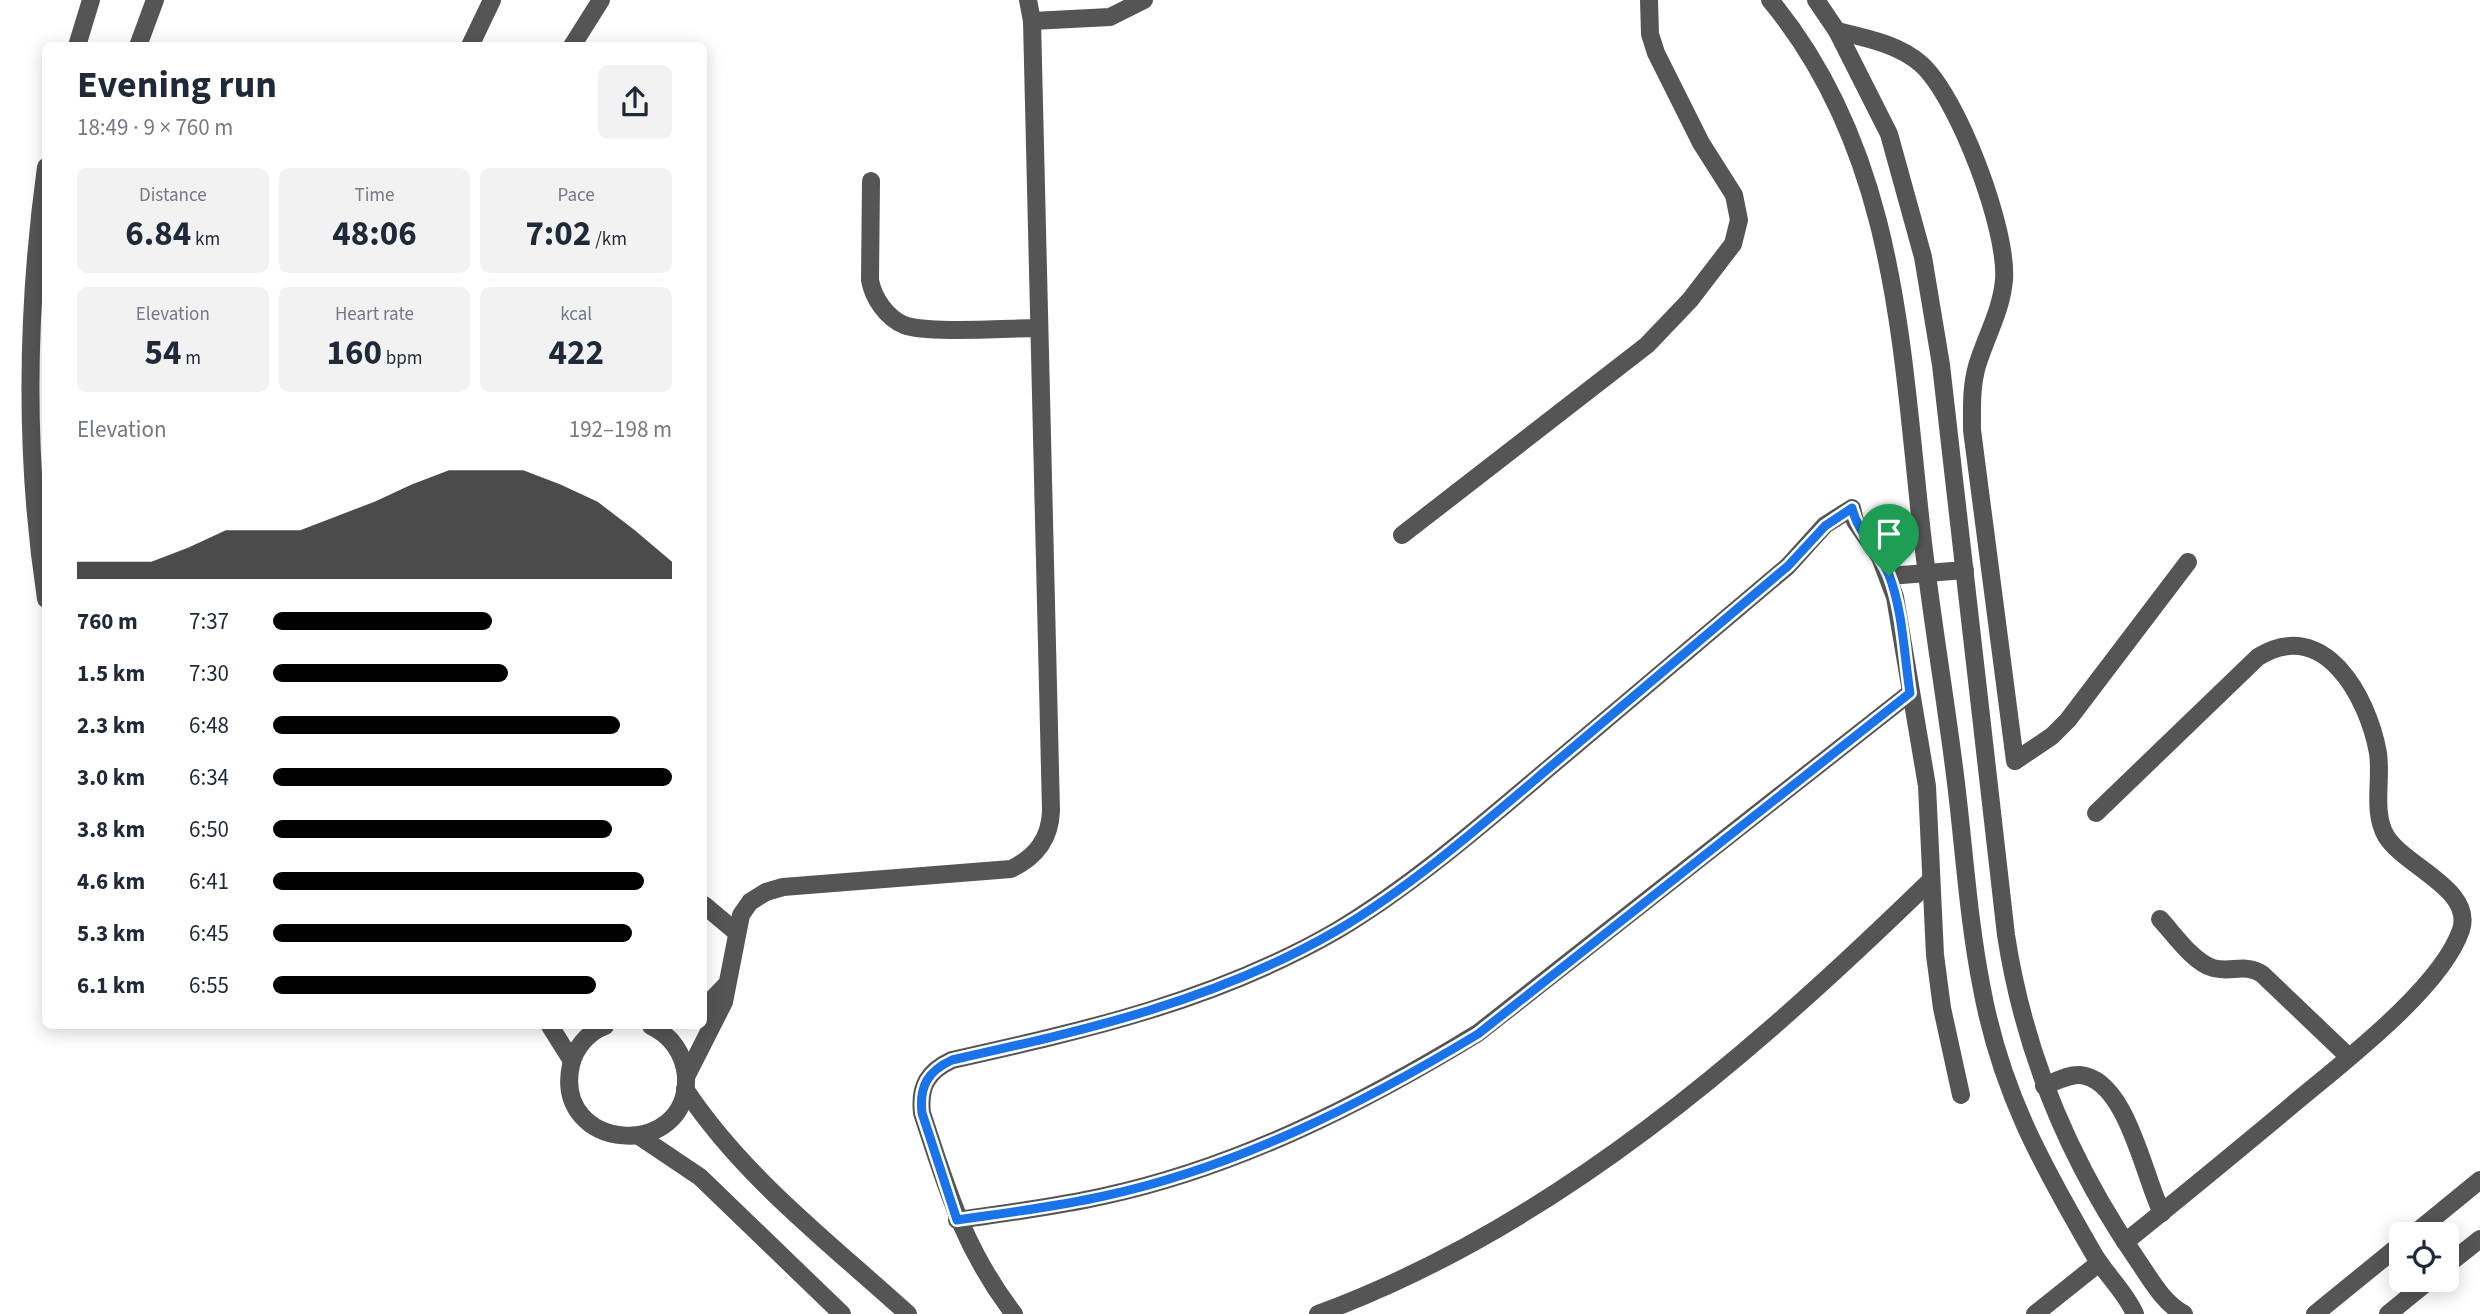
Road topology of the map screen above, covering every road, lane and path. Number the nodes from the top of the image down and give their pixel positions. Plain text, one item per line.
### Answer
1 (91, 0) edge
2 (155, 0) edge
3 (492, 0) edge
4 (601, 0) edge
5 (1028, 0) edge
6 (1144, 0) edge
7 (1650, 0) edge
8 (1770, 0) edge
9 (1816, 0) edge
10 (1032, 21) junction
11 (1837, 31) junction
12 (78, 42) edge
13 (139, 42) edge
14 (472, 42) edge
15 (575, 42) edge
16 (870, 181) dead end
17 (42, 201) edge
18 (1039, 328) junction
19 (1402, 535) dead end
20 (2188, 562) dead end
21 (42, 566) edge
22 (1965, 570) junction
23 (1926, 572) junction
24 (1889, 576) junction
25 (1910, 693) junction
26 (2096, 813) dead end
27 (1931, 880) junction
28 (707, 908) edge
29 (2160, 919) dead end
30 (735, 931) junction
31 (730, 979) junction
32 (707, 1005) edge
33 (552, 1029) edge
34 (599, 1029) edge
35 (655, 1029) edge
36 (2349, 1057) junction
37 (572, 1061) junction
38 (685, 1083) junction
39 (2044, 1086) junction
40 (1961, 1095) dead end
41 (639, 1136) junction
42 (2480, 1180) edge
43 (2162, 1213) junction
44 (957, 1220) junction
45 (2429, 1222) edge
46 (2480, 1239) edge
47 (2125, 1242) junction
48 (2389, 1254) edge
49 (2459, 1256) edge
50 (2099, 1264) junction
51 (2415, 1292) edge
52 (842, 1314) edge
53 (908, 1314) edge
54 (1014, 1314) edge
55 (1318, 1314) edge
56 (2035, 1314) edge
57 (2135, 1314) edge
58 (2184, 1314) edge
59 (2315, 1314) edge
60 (2388, 1314) edge

1 - 12 street
2 - 13 street
3 - 14 street
4 - 15 street
5 - 10 street
6 - 10 street
7 - 19 street
8 - 23 street
9 - 11 street
10 - 18 street
11 - 20 street
11 - 22 street
16 - 18 street
17 - 21 street
18 - 30 street
22 - 23 street
22 - 39 street
23 - 24 street
23 - 50 street
24 - 25 street
24 - 44 street
25 - 27 street
25 - 44 street
26 - 36 street
27 - 40 street
27 - 55 street
28 - 30 street
29 - 36 street
30 - 31 street
31 - 32 street
31 - 38 street
33 - 37 street
34 - 37 street
35 - 38 street
36 - 43 street
37 - 41 street
38 - 41 street
38 - 53 street
39 - 43 street
39 - 47 street
41 - 52 street
42 - 45 street
43 - 47 street
44 - 54 street
46 - 49 street
47 - 58 street
48 - 59 street
50 - 56 street
50 - 57 street
51 - 60 street

